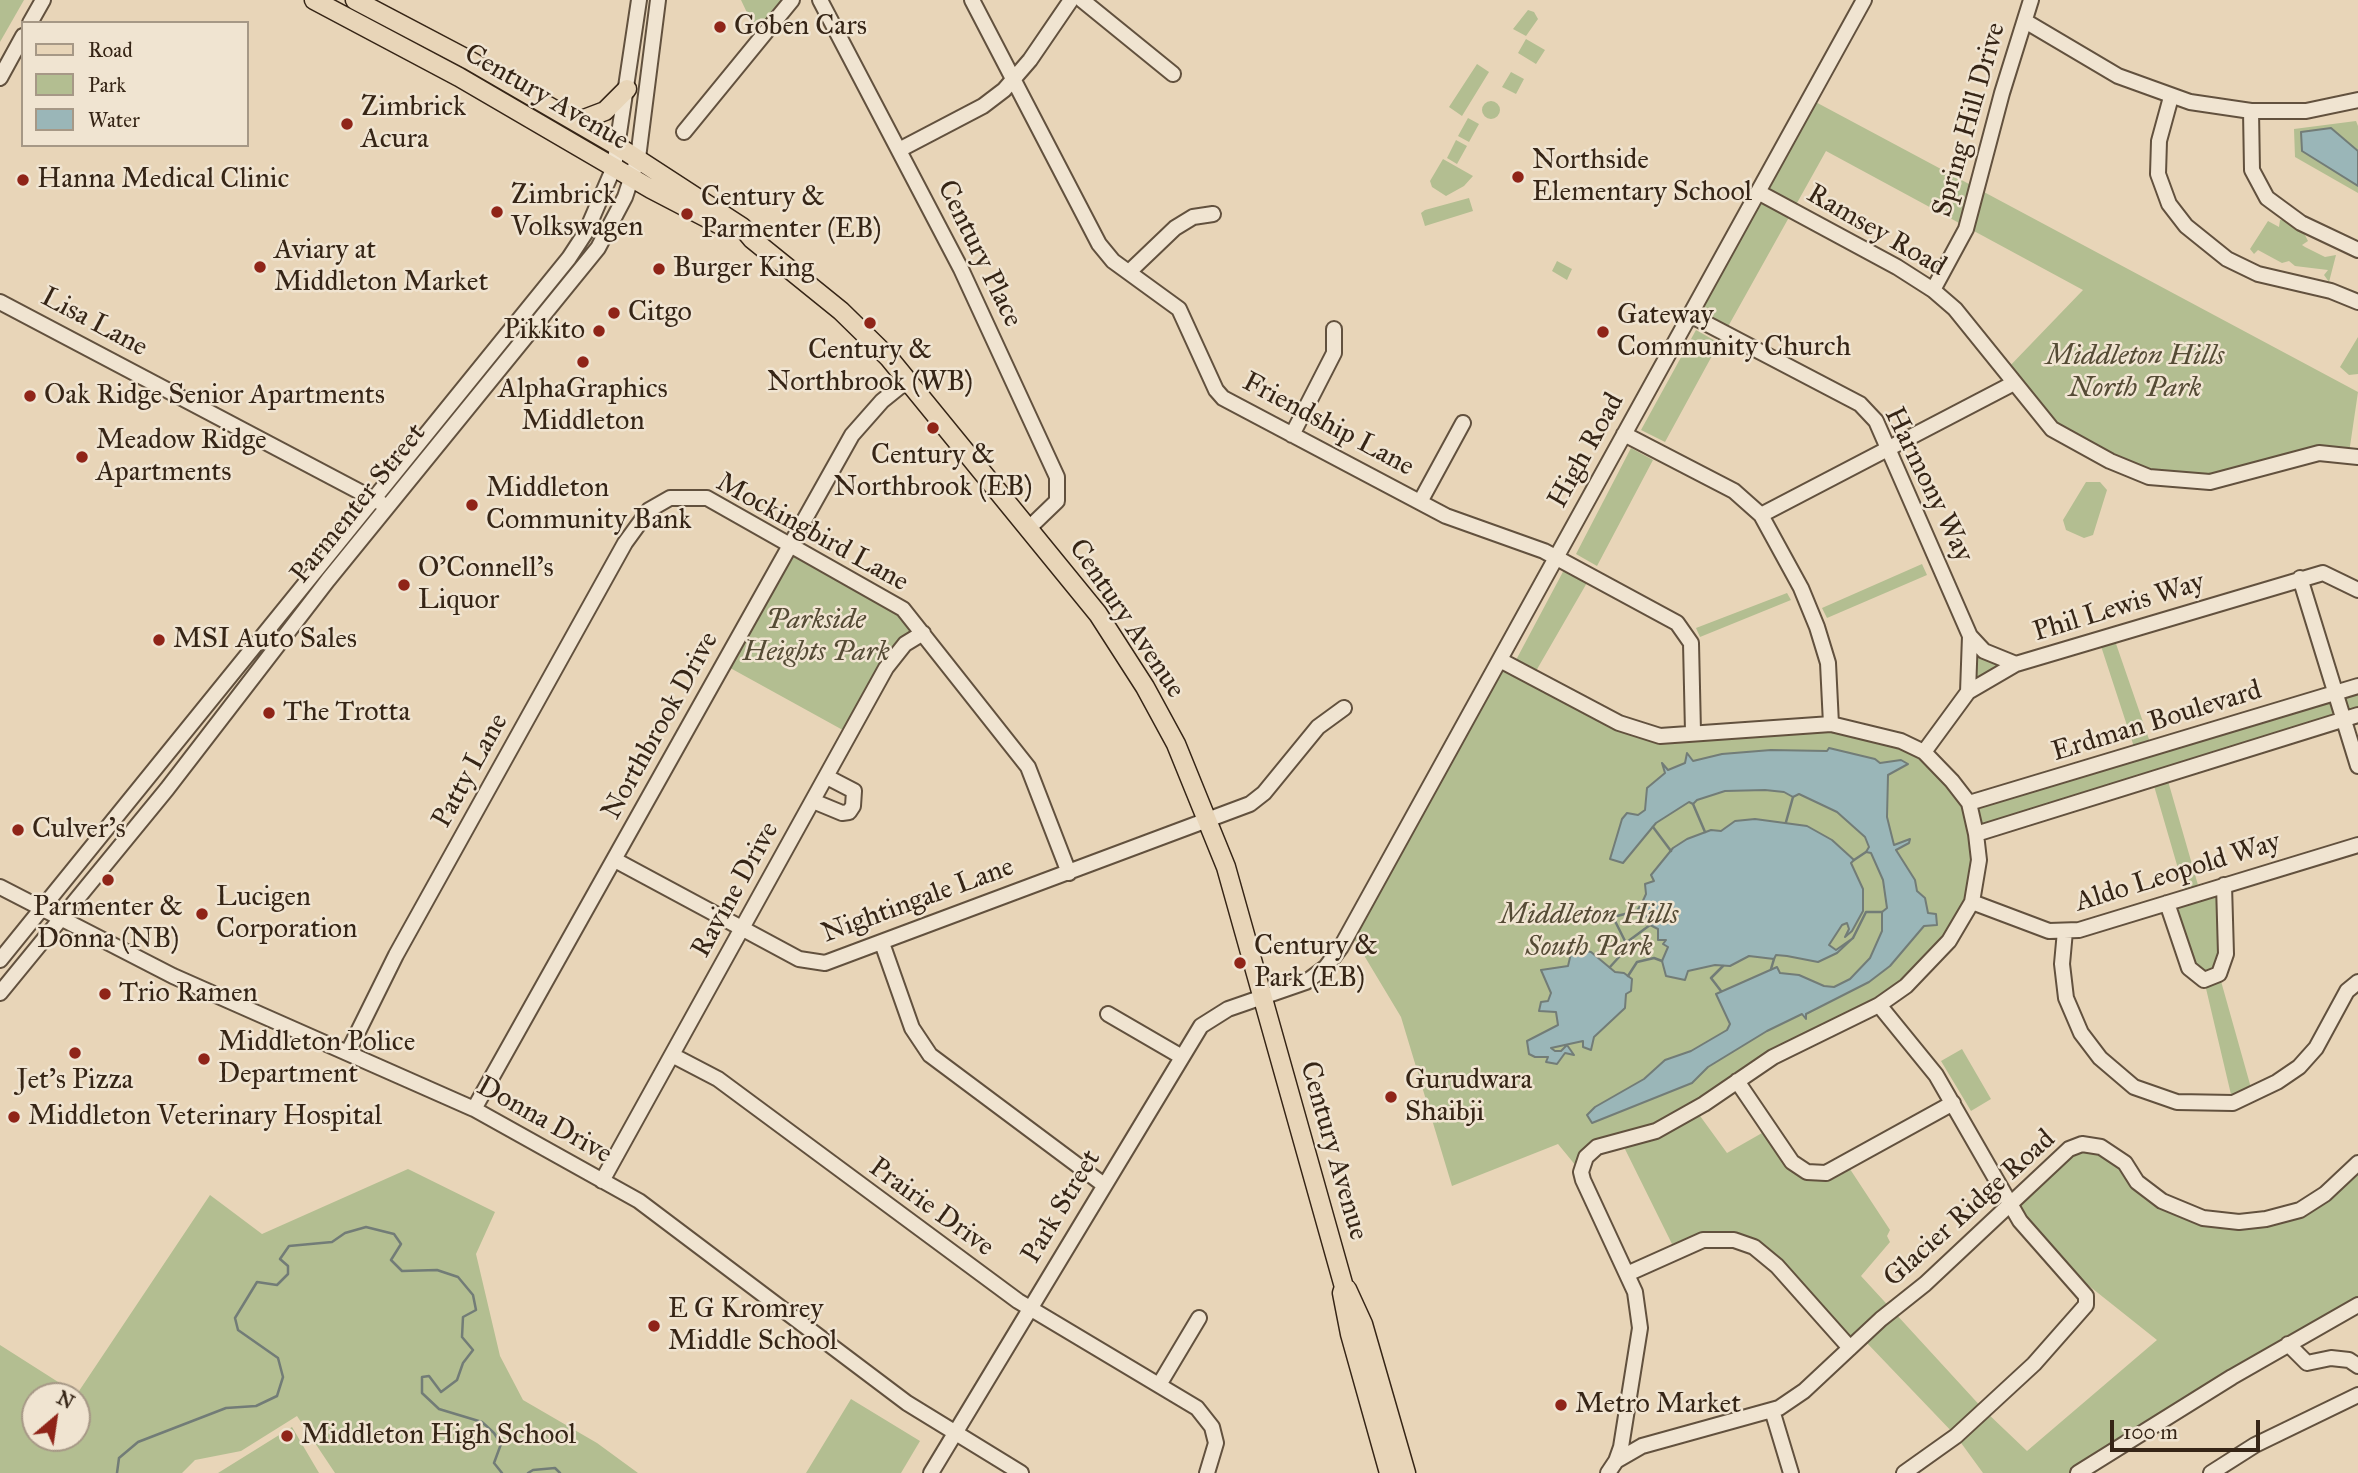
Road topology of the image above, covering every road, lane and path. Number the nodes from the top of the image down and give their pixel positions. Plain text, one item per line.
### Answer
1 (43, 0) edge
2 (314, 0) edge
3 (355, 0) edge
4 (639, 0) edge
5 (658, 0) edge
6 (792, 0) edge
7 (820, 0) edge
8 (972, 0) edge
9 (1071, 0) edge
10 (1082, 0) edge
11 (1864, 0) edge
12 (2031, 0) edge
13 (31, 21) edge
14 (2025, 21) junction
15 (21, 40) edge
16 (1173, 74) dead end
17 (0, 78) edge
18 (1014, 79) junction
19 (627, 89) junction
20 (2171, 97) junction
21 (2358, 100) edge
22 (2251, 111) junction
23 (576, 122) junction
24 (684, 132) dead end
25 (619, 146) junction
26 (899, 150) junction
27 (638, 158) junction
28 (614, 167) junction
29 (633, 178) junction
30 (1758, 192) junction
31 (1213, 215) dead end
32 (752, 239) junction
33 (2358, 250) edge
34 (1129, 272) junction
35 (1933, 290) junction
36 (0, 302) edge
37 (2358, 302) edge
38 (1690, 315) junction
39 (1334, 329) dead end
40 (908, 380) junction
41 (2014, 383) junction
42 (1463, 423) dead end
43 (1625, 434) junction
44 (1293, 435) junction
45 (1890, 448) junction
46 (2358, 457) edge
47 (374, 498) junction
48 (1420, 502) junction
49 (388, 508) junction
50 (1761, 515) junction
51 (643, 517) joint
52 (1029, 528) junction
53 (789, 546) junction
54 (1557, 557) junction
55 (2300, 578) junction
56 (2358, 590) edge
57 (923, 633) junction
58 (1970, 636) junction
59 (1500, 660) junction
60 (2016, 664) junction
61 (2358, 686) edge
62 (1968, 692) junction
63 (2335, 693) junction
64 (1344, 708) dead end
65 (2351, 717) edge
66 (1831, 724) junction
67 (1693, 732) junction
68 (1924, 752) junction
69 (2358, 766) edge
70 (827, 777) junction
71 (813, 801) junction
72 (1969, 803) junction
73 (1209, 819) junction
74 (1976, 834) junction
75 (2358, 845) edge
76 (615, 860) junction
77 (1069, 873) junction
78 (2224, 885) junction
79 (0, 887) edge
80 (1972, 902) junction
81 (2167, 903) junction
82 (41, 910) junction
83 (60, 919) junction
84 (742, 930) junction
85 (2065, 931) junction
86 (882, 943) junction
87 (0, 960) edge
88 (2358, 982) edge
89 (0, 993) edge
90 (1262, 997) junction
91 (1880, 1005) junction
92 (1108, 1014) dead end
93 (348, 1052) junction
94 (672, 1055) junction
95 (1182, 1057) junction
96 (1737, 1081) junction
97 (1953, 1104) junction
98 (474, 1109) junction
99 (2358, 1163) edge
100 (602, 1181) junction
101 (1104, 1185) junction
102 (2011, 1206) junction
103 (1627, 1274) junction
104 (1344, 1287) junction
105 (2358, 1305) edge
106 (1030, 1308) junction
107 (1199, 1318) dead end
108 (2288, 1344) junction
109 (1850, 1348) junction
110 (2358, 1366) edge
111 (1159, 1385) junction
112 (2358, 1395) edge
113 (1772, 1410) junction
114 (955, 1433) junction
115 (1612, 1467) edge
116 (931, 1473) edge
117 (1021, 1473) edge
118 (1207, 1473) edge
119 (1389, 1473) edge
120 (1406, 1473) edge
121 (1791, 1473) edge
122 (1904, 1473) edge
123 (2078, 1473) edge
124 (2211, 1473) edge

1 - 13 street
2 - 28 main road, Century Avenue
3 - 23 main road, Century Avenue
4 - 19 street, Parmenter Street
5 - 27 street, Parmenter Street
6 - 24 street
7 - 26 street, Century Place
8 - 18 street, Friendship Lane
9 - 18 street
10 - 16 street
11 - 30 street, High Road
12 - 14 street, Spring Hill Drive
14 - 20 street
14 - 35 street, Spring Hill Drive
15 - 17 street
18 - 26 street
18 - 34 street, Friendship Lane
19 - 23 main road
19 - 25 street, Parmenter Street
20 - 22 street
20 - 37 street
21 - 22 street
22 - 33 street
23 - 25 main road, Century Avenue
25 - 27 main road, Century Avenue
25 - 28 street, Parmenter Street
26 - 52 street, Century Place
27 - 29 street, Parmenter Street
27 - 32 main road, Century Avenue
28 - 29 main road, Century Avenue
28 - 47 street, Parmenter Street
29 - 32 main road, Century Avenue
29 - 49 street, Parmenter Street
30 - 35 street, Ramsey Road
30 - 38 street, High Road
31 - 34 street
32 - 40 main road, Century Avenue
34 - 44 street, Friendship Lane
35 - 41 street, Ramsey Road
36 - 47 street, Lisa Lane
38 - 43 street, High Road
38 - 45 street, Harmony Way
39 - 44 street
40 - 52 main road, Century Avenue
40 - 53 street, Northbrook Drive
41 - 45 street
41 - 46 street, Ramsey Road
42 - 48 street
43 - 50 street
43 - 54 street, High Road
44 - 48 street, Friendship Lane
45 - 50 street
45 - 58 street, Harmony Way
47 - 49 street, Lisa Lane
47 - 82 street, Parmenter Street
48 - 54 street, Friendship Lane
49 - 83 street, Parmenter Street
50 - 66 street
51 - 53 street, Mockingbird Lane
51 - 93 street, Patty Lane
52 - 73 main road, Century Avenue
53 - 57 street, Mockingbird Lane
53 - 76 street, Northbrook Drive
54 - 59 street, High Road
54 - 67 street
55 - 56 street, Phil Lewis Way
55 - 60 street, Phil Lewis Way
55 - 63 street
57 - 70 street, Ravine Drive
57 - 77 street, Mockingbird Lane
58 - 60 street
58 - 62 street, Harmony Way
59 - 67 street
59 - 90 street, High Road
60 - 62 street, Phil Lewis Way
61 - 63 street, Erdman Boulevard
62 - 68 street, Phil Lewis Way
63 - 65 street
63 - 72 street, Erdman Boulevard
64 - 73 street, Nightingale Lane
65 - 69 street
65 - 74 street, Erdman Boulevard
66 - 67 street
66 - 68 street
68 - 72 street
70 - 71 street, Ravine Drive
70 - 71 street
71 - 84 street, Ravine Drive
72 - 74 street
73 - 77 street, Nightingale Lane
73 - 90 main road, Century Avenue
74 - 80 street
75 - 78 street, Aldo Leopold Way
76 - 84 street, Nightingale Lane
76 - 98 street, Northbrook Drive
77 - 86 street, Nightingale Lane
78 - 81 street, Aldo Leopold Way
78 - 81 street
79 - 82 street, Donna Drive
80 - 85 street, Aldo Leopold Way
80 - 91 street
81 - 85 street, Aldo Leopold Way
82 - 83 street, Donna Drive
82 - 87 street, Parmenter Street
83 - 89 street, Parmenter Street
83 - 93 street, Donna Drive
84 - 86 street, Nightingale Lane
84 - 94 street, Ravine Drive
85 - 88 street
86 - 101 street
90 - 95 street, Park Street
90 - 104 main road, Century Avenue
91 - 96 street
91 - 97 street
92 - 95 street
93 - 98 street, Donna Drive
94 - 100 street, Ravine Drive
94 - 106 street, Prairie Drive
95 - 101 street, Park Street
96 - 97 street
96 - 103 street
97 - 102 street
98 - 100 street, Donna Drive
99 - 102 street, Glacier Ridge Road
100 - 114 street, Donna Drive
101 - 106 street, Park Street
102 - 109 street, Glacier Ridge Road
102 - 122 street
103 - 109 street
103 - 115 street
104 - 119 main road, Century Avenue
104 - 120 main road, Century Avenue
105 - 108 street
106 - 111 street, Prairie Drive
106 - 114 street, Park Street
107 - 111 street
108 - 110 street
108 - 123 street
109 - 113 street, Glacier Ridge Road
111 - 118 street, Prairie Drive
112 - 124 street
113 - 115 street, Glacier Ridge Road
113 - 121 street
114 - 116 street, Park Street
114 - 117 street, Donna Drive

